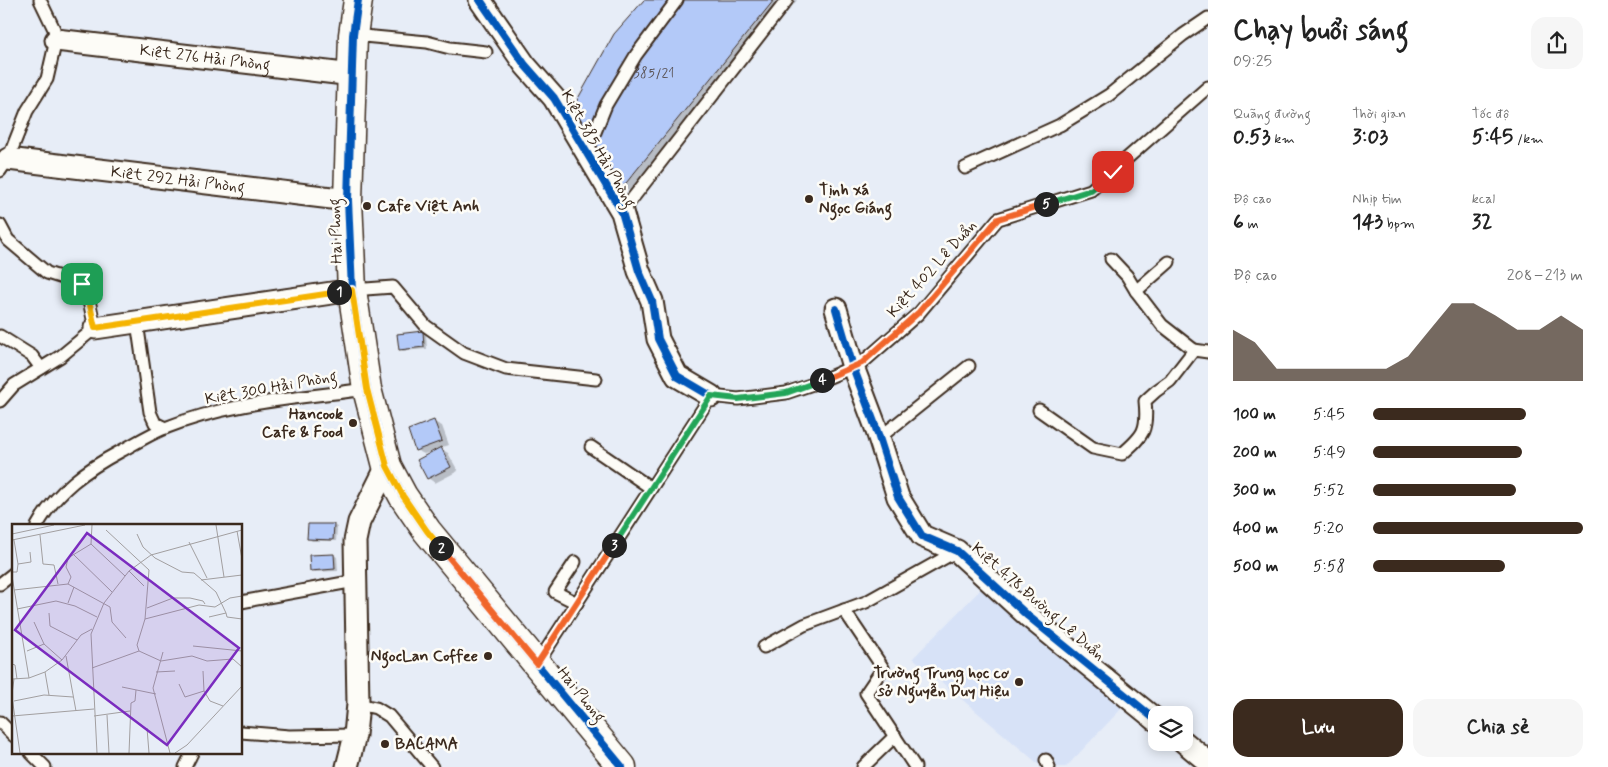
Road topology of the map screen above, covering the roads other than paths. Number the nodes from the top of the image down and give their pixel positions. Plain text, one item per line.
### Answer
1 (40, 0) edge
2 (358, 0) edge
3 (480, 0) edge
4 (677, 0) edge
5 (787, 0) edge
6 (1208, 18) edge
7 (353, 34) junction
8 (56, 40) junction
9 (486, 52) dead end
10 (353, 75) junction
11 (1208, 87) edge
12 (587, 152) junction
13 (4, 165) edge
14 (965, 168) dead end
15 (348, 200) junction
16 (622, 212) junction
17 (0, 225) edge
18 (1111, 259) dead end
19 (1169, 262) dead end
20 (352, 290) junction
21 (1136, 291) junction
22 (836, 310) dead end
23 (137, 322) junction
24 (95, 328) junction
25 (0, 336) edge
26 (1194, 350) junction
27 (1208, 352) edge
28 (969, 366) dead end
29 (853, 367) junction
30 (41, 368) junction
31 (596, 379) dead end
32 (367, 389) junction
33 (711, 396) junction
34 (0, 401) edge
35 (1039, 410) dead end
36 (165, 428) junction
37 (879, 438) junction
38 (591, 448) dead end
39 (387, 466) junction
40 (651, 488) junction
41 (38, 524) edge
42 (957, 551) junction
43 (575, 562) dead end
44 (12, 574) edge
45 (355, 581) junction
46 (0, 582) edge
47 (242, 602) edge
48 (577, 603) junction
49 (844, 610) junction
50 (764, 648) dead end
51 (537, 664) junction
52 (358, 704) junction
53 (1148, 714) edge
54 (0, 722) edge
55 (242, 732) edge
56 (12, 734) edge
57 (355, 736) junction
58 (894, 736) junction
59 (1193, 750) edge
60 (32, 754) edge
61 (192, 754) edge
62 (1208, 762) edge
63 (45, 767) edge
64 (185, 767) edge
65 (347, 767) edge
66 (432, 767) edge
67 (622, 767) edge
68 (863, 767) edge
69 (915, 767) edge

1 - 8 lane
2 - 7 street, Hai Phong
3 - 12 street, Kiệt 385 Hải Phòng
4 - 12 lane
5 - 16 lane
6 - 14 lane
7 - 9 lane
7 - 10 street, Hai Phong
8 - 10 street, Kiệt 276 Hải Phòng
8 - 13 lane
10 - 15 street, Hai Phong
11 - 29 lane, Kiệt 402 Lê Duẩn
12 - 16 street, Kiệt 385 Hải Phòng
13 - 15 street, Kiệt 292 Hải Phòng
15 - 20 street, Hai Phong
16 - 33 street, Kiệt 385 Hải Phòng
17 - 24 lane
18 - 21 lane
19 - 21 lane
20 - 23 street
20 - 31 lane
20 - 32 street, Hai Phong
21 - 26 lane
22 - 29 street, Kiệt 478 Đường Lê Duẩn
23 - 24 street
23 - 36 lane
24 - 30 lane
25 - 30 lane
26 - 27 lane
26 - 35 lane
28 - 37 lane
29 - 33 lane, Kiệt 402 Lê Duẩn
29 - 37 street, Kiệt 478 Đường Lê Duẩn
30 - 34 lane
32 - 36 lane, Kiệt 300 Hải Phòng
32 - 39 street, Hai Phong
33 - 40 lane
36 - 41 lane, Kiệt 300 Hải Phòng
37 - 42 street, Kiệt 478 Đường Lê Duẩn
38 - 40 lane
39 - 45 street
39 - 51 street, Hai Phong
40 - 48 lane
42 - 49 lane
42 - 53 street, Kiệt 478 Đường Lê Duẩn
43 - 48 lane
44 - 46 lane
45 - 47 lane
45 - 52 street
48 - 51 lane
49 - 50 lane
49 - 58 lane
51 - 67 street, Hai Phong
52 - 57 street
52 - 66 lane
54 - 56 lane
55 - 57 lane
57 - 65 street
58 - 68 lane
58 - 69 lane
59 - 62 street
60 - 63 lane
61 - 64 lane

